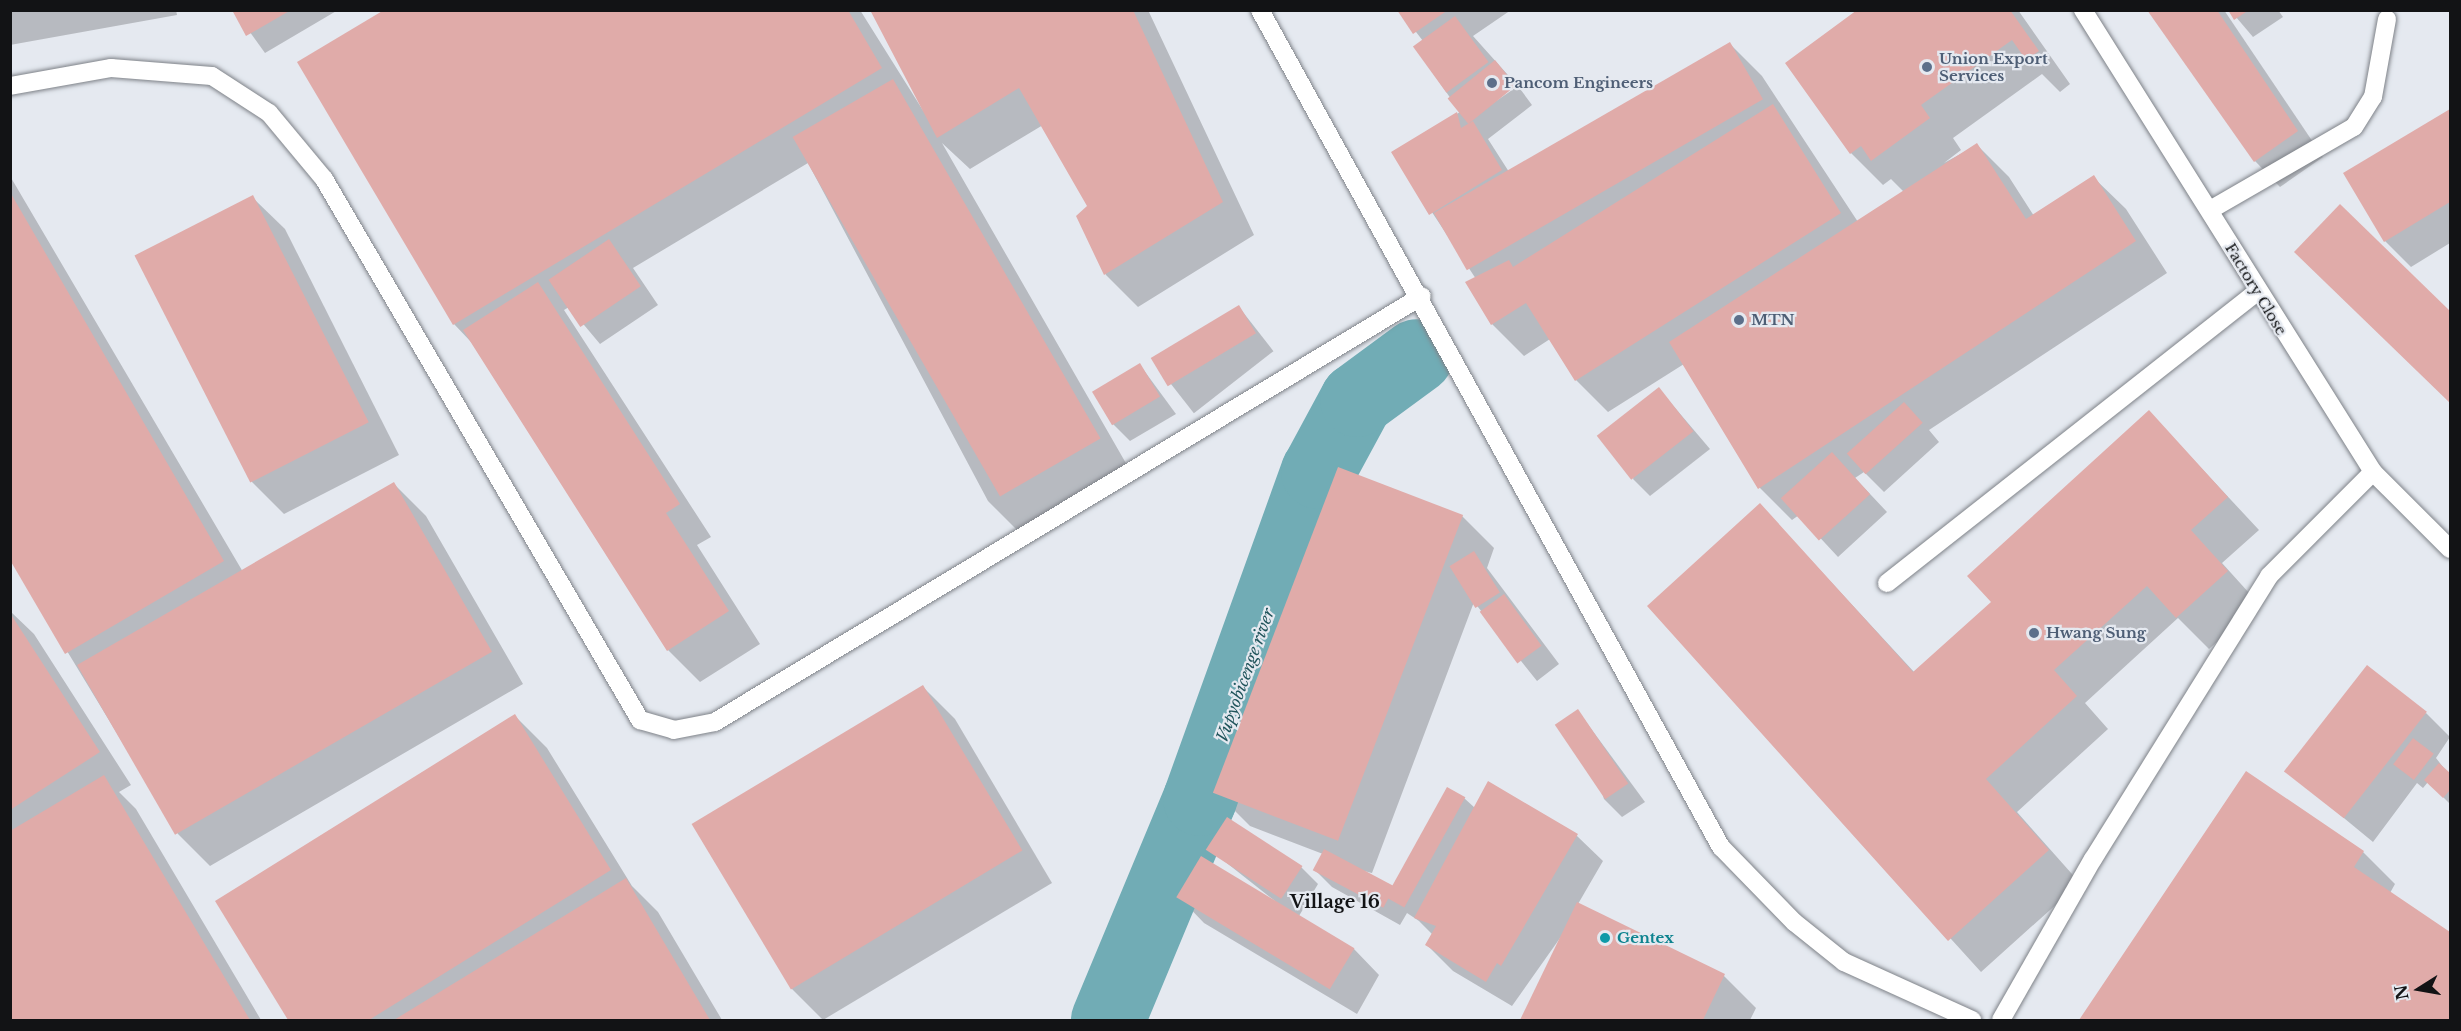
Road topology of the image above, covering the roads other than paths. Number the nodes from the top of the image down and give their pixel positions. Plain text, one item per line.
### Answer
1 (1260, 10) edge
2 (2083, 10) edge
3 (2387, 19) dead end
4 (10, 86) edge
5 (2210, 210) junction
6 (2256, 293) junction
7 (1422, 296) junction
8 (2373, 472) junction
9 (2451, 549) edge
10 (1887, 583) dead end
11 (1972, 1020) edge
12 (2001, 1020) edge

1 - 7 lane
2 - 5 lane, Factory Close
3 - 5 lane
4 - 7 lane
5 - 6 lane, Factory Close
6 - 8 lane, Factory Close
6 - 10 lane
7 - 11 lane
8 - 9 lane, Factory Close
8 - 12 lane

